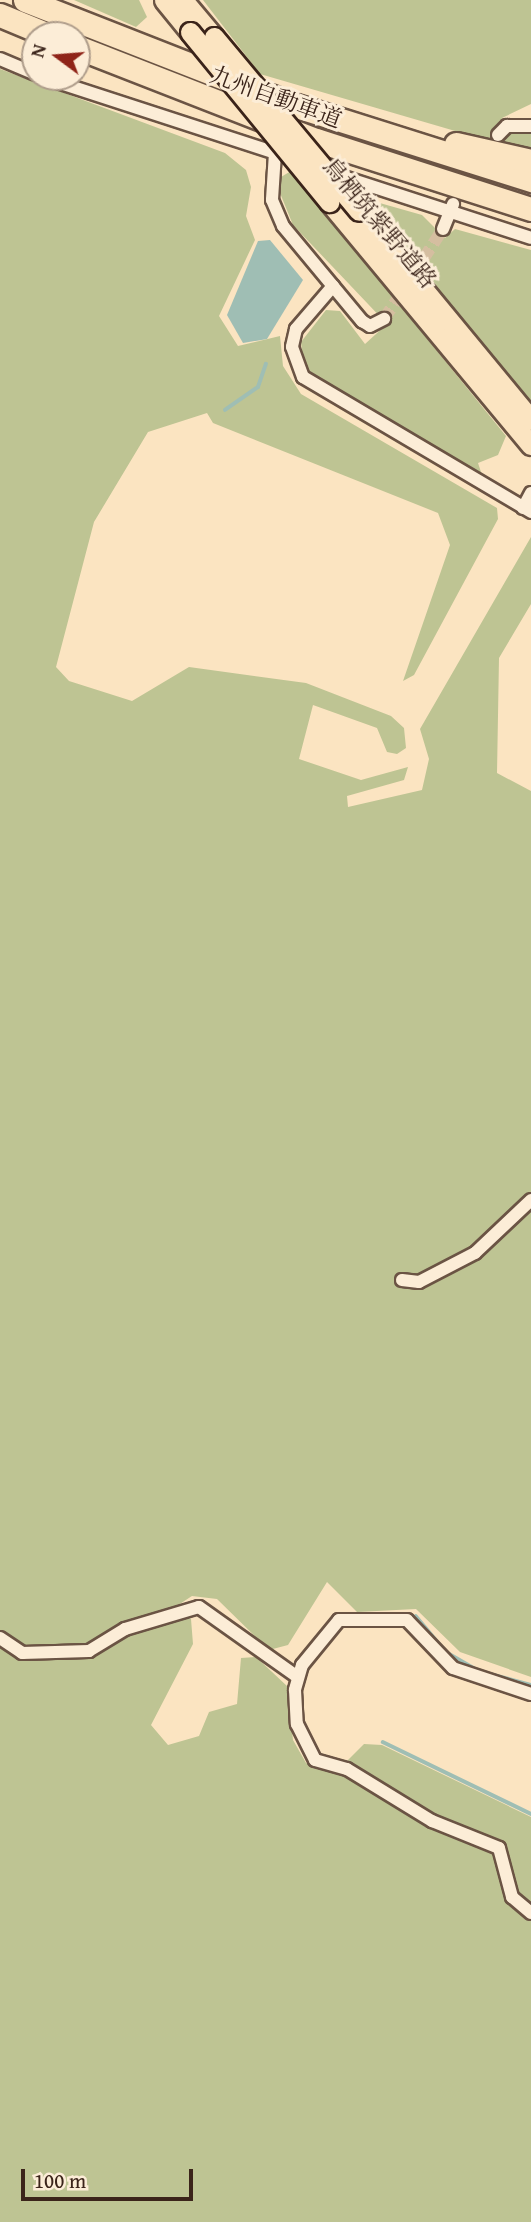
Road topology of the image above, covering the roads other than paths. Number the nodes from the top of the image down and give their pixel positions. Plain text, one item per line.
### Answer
1 (25, 0) edge
2 (179, 7) edge
3 (0, 15) edge
4 (21, 24) edge
5 (91, 52) edge
6 (0, 59) edge
7 (21, 68) edge
8 (85, 91) edge
9 (293, 106) junction
10 (531, 126) edge
11 (498, 135) dead end
12 (275, 153) junction
13 (531, 161) edge
14 (531, 180) edge
15 (531, 209) edge
16 (450, 210) junction
17 (443, 229) tunnel mouth
18 (531, 238) edge
19 (333, 286) junction
20 (384, 319) dead end
21 (531, 421) edge
22 (531, 445) edge
23 (531, 494) edge
24 (527, 510) edge
25 (531, 1200) edge
26 (402, 1280) dead end
27 (0, 1638) edge
28 (296, 1676) junction
29 (531, 1695) edge
30 (531, 1913) edge

1 - 9 highway, 九州自動車道
2 - 21 main road, 鳥栖筑紫野道路, bridge
2 - 22 main road, 鳥栖筑紫野道路, bridge
3 - 4 highway
5 - 15 highway, 九州自動車道
6 - 7 street
8 - 12 street
9 - 13 highway
9 - 14 highway, 九州自動車道
10 - 11 street
12 - 16 street
12 - 19 street
16 - 17 street
16 - 18 street
19 - 20 street
19 - 24 street
23 - 24 street
25 - 26 street
27 - 28 street
28 - 29 street
28 - 30 street

